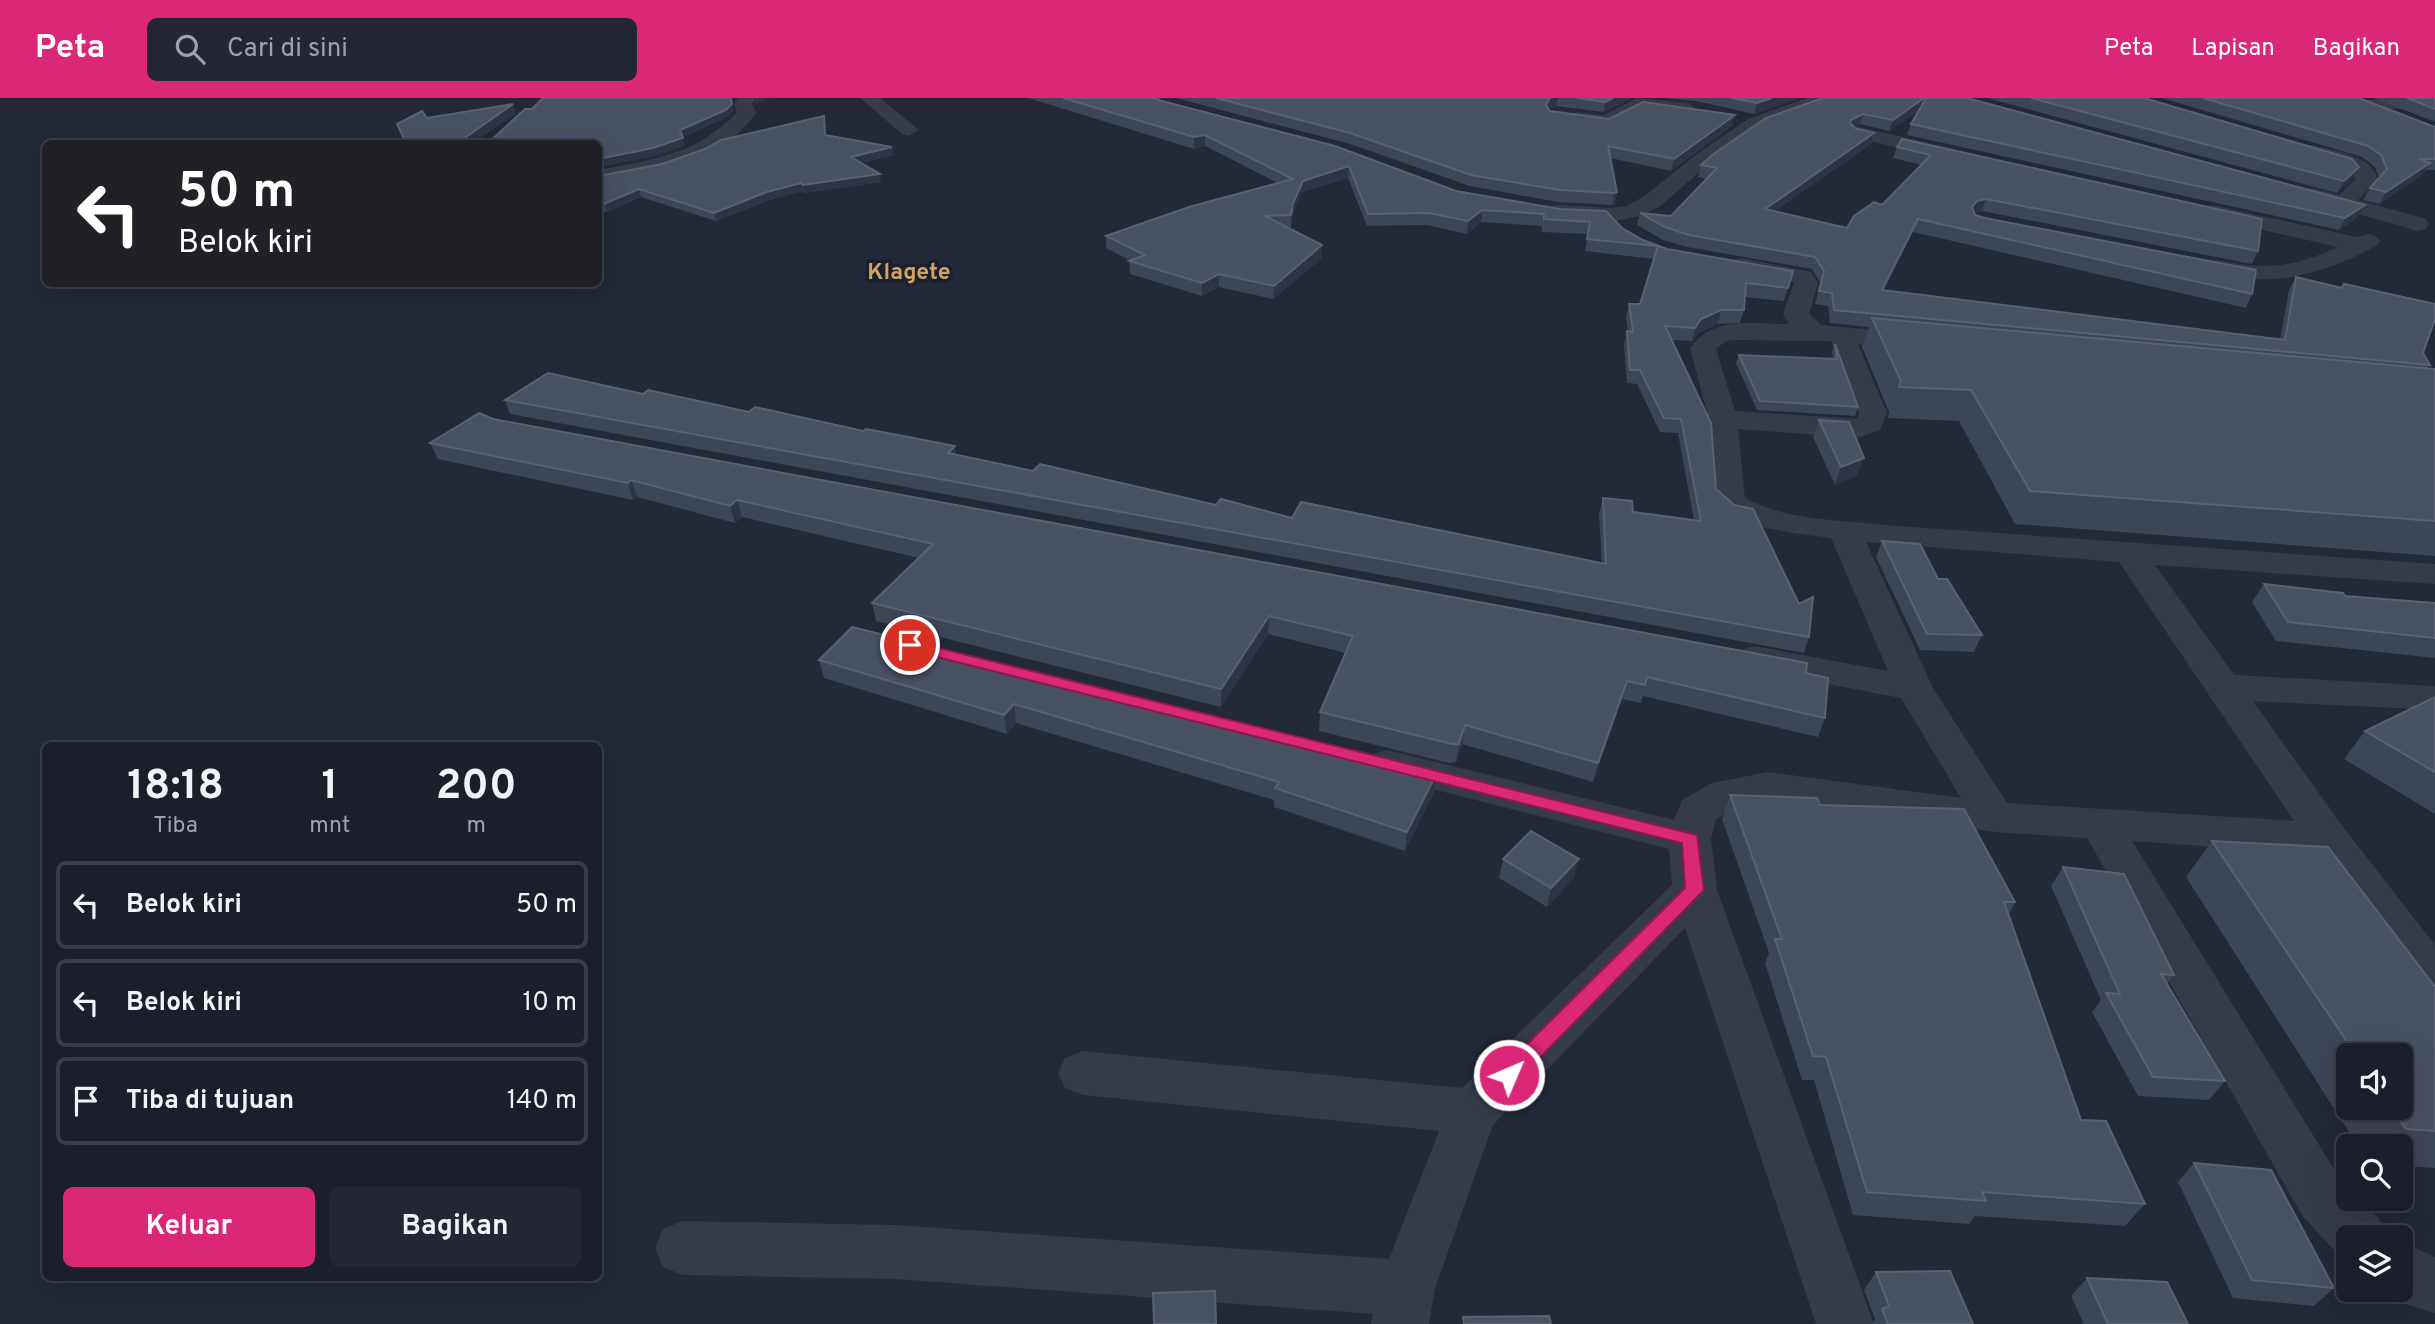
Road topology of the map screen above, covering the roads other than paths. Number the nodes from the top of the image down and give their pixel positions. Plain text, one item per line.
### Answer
1 (748, 98) edge
2 (869, 98) edge
3 (1824, 98) edge
4 (2435, 100) edge
5 (2361, 102) edge
6 (1705, 112) edge
7 (1556, 115) edge
8 (1725, 116) edge
9 (1755, 123) junction
10 (2413, 123) edge
11 (909, 130) dead end
12 (1859, 133) edge
13 (2290, 145) edge
14 (1968, 158) edge
15 (602, 175) edge
16 (2291, 188) edge
17 (2344, 202) junction
18 (1532, 208) edge
19 (2198, 209) edge
20 (1612, 215) junction
21 (2427, 226) edge
22 (1631, 236) edge
23 (2360, 245) junction
24 (1719, 261) edge
25 (2180, 261) edge
26 (1827, 333) junction
27 (1951, 345) edge
28 (1723, 419) junction
29 (1844, 530) junction
30 (2131, 555) junction
31 (2435, 574) edge
32 (1722, 652) edge
33 (2224, 687) junction
34 (1914, 688) junction
35 (2435, 698) edge
36 (1354, 756) edge
37 (1993, 817) junction
38 (2099, 823) junction
39 (2329, 838) junction
40 (1690, 839) junction
41 (1695, 890) junction
42 (2427, 959) edge
43 (1083, 1073) dead end
44 (1472, 1112) junction
45 (2348, 1225) edge
46 (683, 1248) dead end
47 (2413, 1277) edge
48 (2435, 1285) edge
49 (1403, 1306) edge
50 (1845, 1324) edge

1 - 15 street
2 - 11 street
3 - 9 street
4 - 5 street
5 - 10 street
6 - 7 street
8 - 9 street
9 - 20 street
12 - 14 street
13 - 17 street
16 - 17 street
17 - 21 street
18 - 20 street
19 - 23 street
20 - 22 street
21 - 23 street
23 - 25 street
24 - 26 street
26 - 27 street
26 - 28 street
26 - 28 street
28 - 29 street
29 - 30 street
29 - 34 street
30 - 31 street
30 - 33 street
32 - 34 street
33 - 35 street
33 - 39 street
34 - 37 street
36 - 40 street
37 - 38 street
37 - 40 street
38 - 39 street
38 - 45 street
39 - 42 street
40 - 41 street
41 - 44 street
41 - 50 street
43 - 44 street
44 - 49 street
46 - 49 street
47 - 48 street

